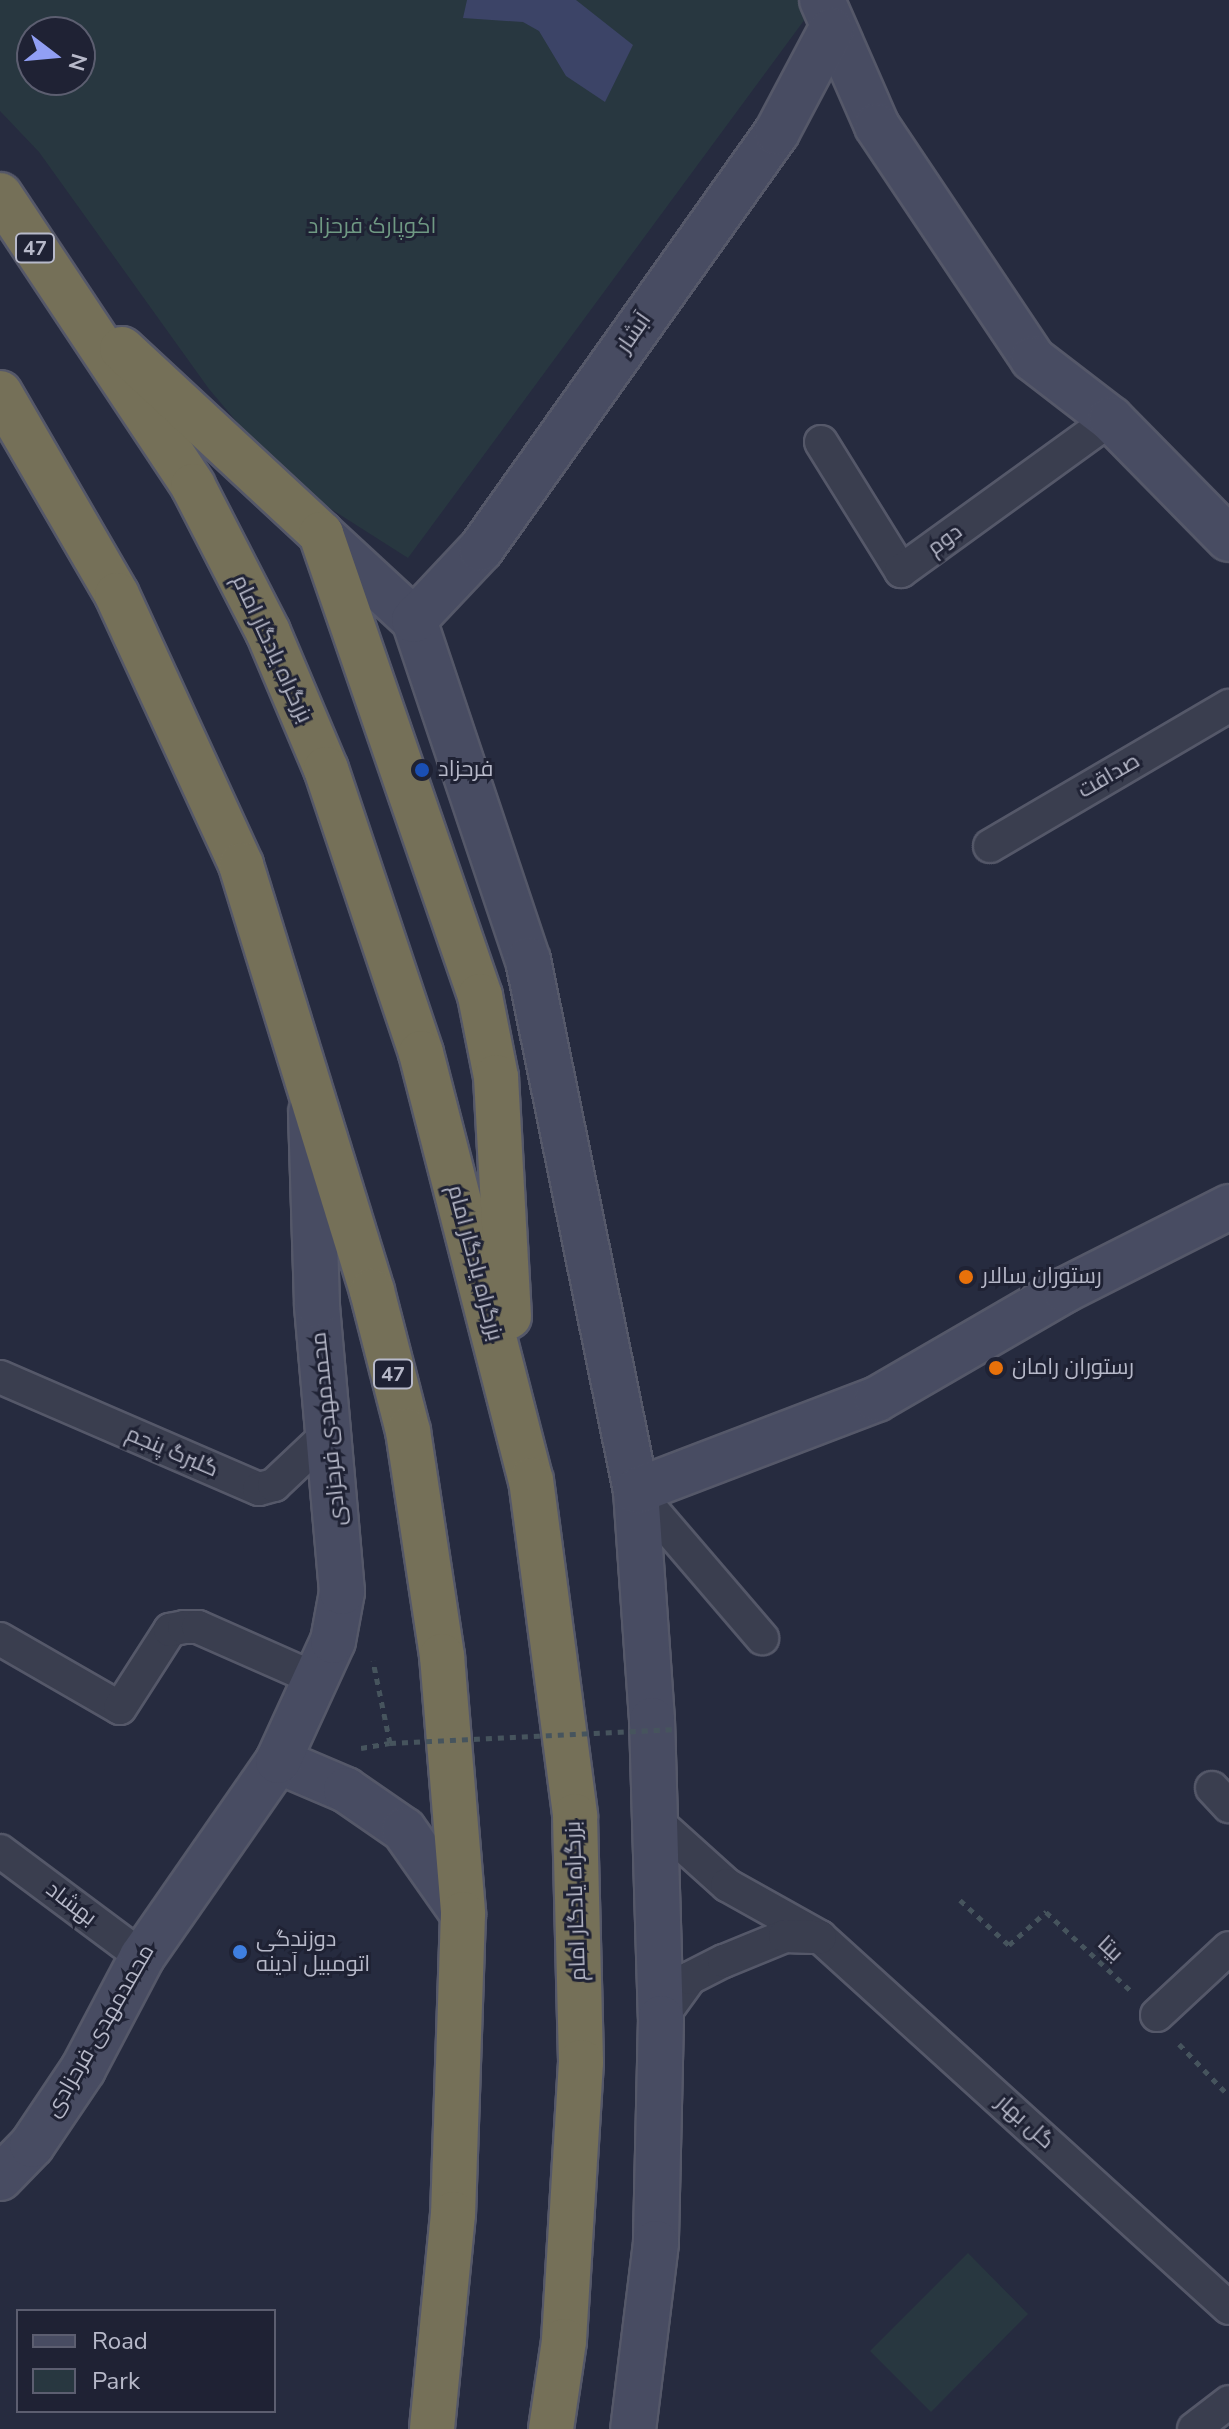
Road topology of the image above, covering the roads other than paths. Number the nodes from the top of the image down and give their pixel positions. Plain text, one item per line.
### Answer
1 (826, 15) edge
2 (0, 195) edge
3 (70, 301) junction
4 (0, 393) edge
5 (1111, 419) junction
6 (821, 442) dead end
7 (321, 534) junction
8 (1229, 539) edge
9 (414, 620) junction
10 (1229, 706) edge
11 (990, 846) dead end
12 (310, 1084) junction
13 (1229, 1207) edge
14 (0, 1377) edge
15 (514, 1410) junction
16 (330, 1432) junction
17 (636, 1491) junction
18 (762, 1638) dead end
19 (0, 1639) edge
20 (316, 1679) junction
21 (278, 1761) junction
22 (656, 1821) junction
23 (0, 1851) edge
24 (463, 1914) junction
25 (820, 1937) junction
26 (1229, 1948) edge
27 (142, 1957) junction
28 (1157, 2015) road end
29 (661, 2018) junction
30 (0, 2178) edge
31 (1229, 2308) edge
32 (1229, 2402) edge
33 (432, 2429) edge
34 (551, 2429) edge
35 (633, 2429) edge
36 (1194, 2429) edge

1 - 5 street, آبشار
1 - 9 street, آبشار
2 - 3 highway, بزرگراه یادگار امام / 47
3 - 7 highway
3 - 15 highway, بزرگراه یادگار امام / 47
4 - 12 highway, 47
5 - 6 street, دوم
5 - 8 street, آبشار
7 - 9 street
7 - 15 highway
9 - 17 street
10 - 11 street, صداقت
12 - 16 street, محمدمهدی فرحزادی
12 - 24 highway, 47
13 - 17 street
14 - 16 street, گلبرگ پنجم
15 - 34 highway, بزرگراه یادگار امام / 47
16 - 20 street, محمدمهدی فرحزادی
17 - 18 street
17 - 22 street
19 - 20 street
20 - 21 street, محمدمهدی فرحزادی
21 - 24 street
21 - 27 street, محمدمهدی فرحزادی
22 - 25 street, گل بهار
22 - 29 street
23 - 27 street, بهشاد
24 - 33 highway, 47
25 - 29 street
25 - 31 street, گل بهار
26 - 28 street
27 - 30 street, محمدمهدی فرحزادی
29 - 35 street
32 - 36 street

